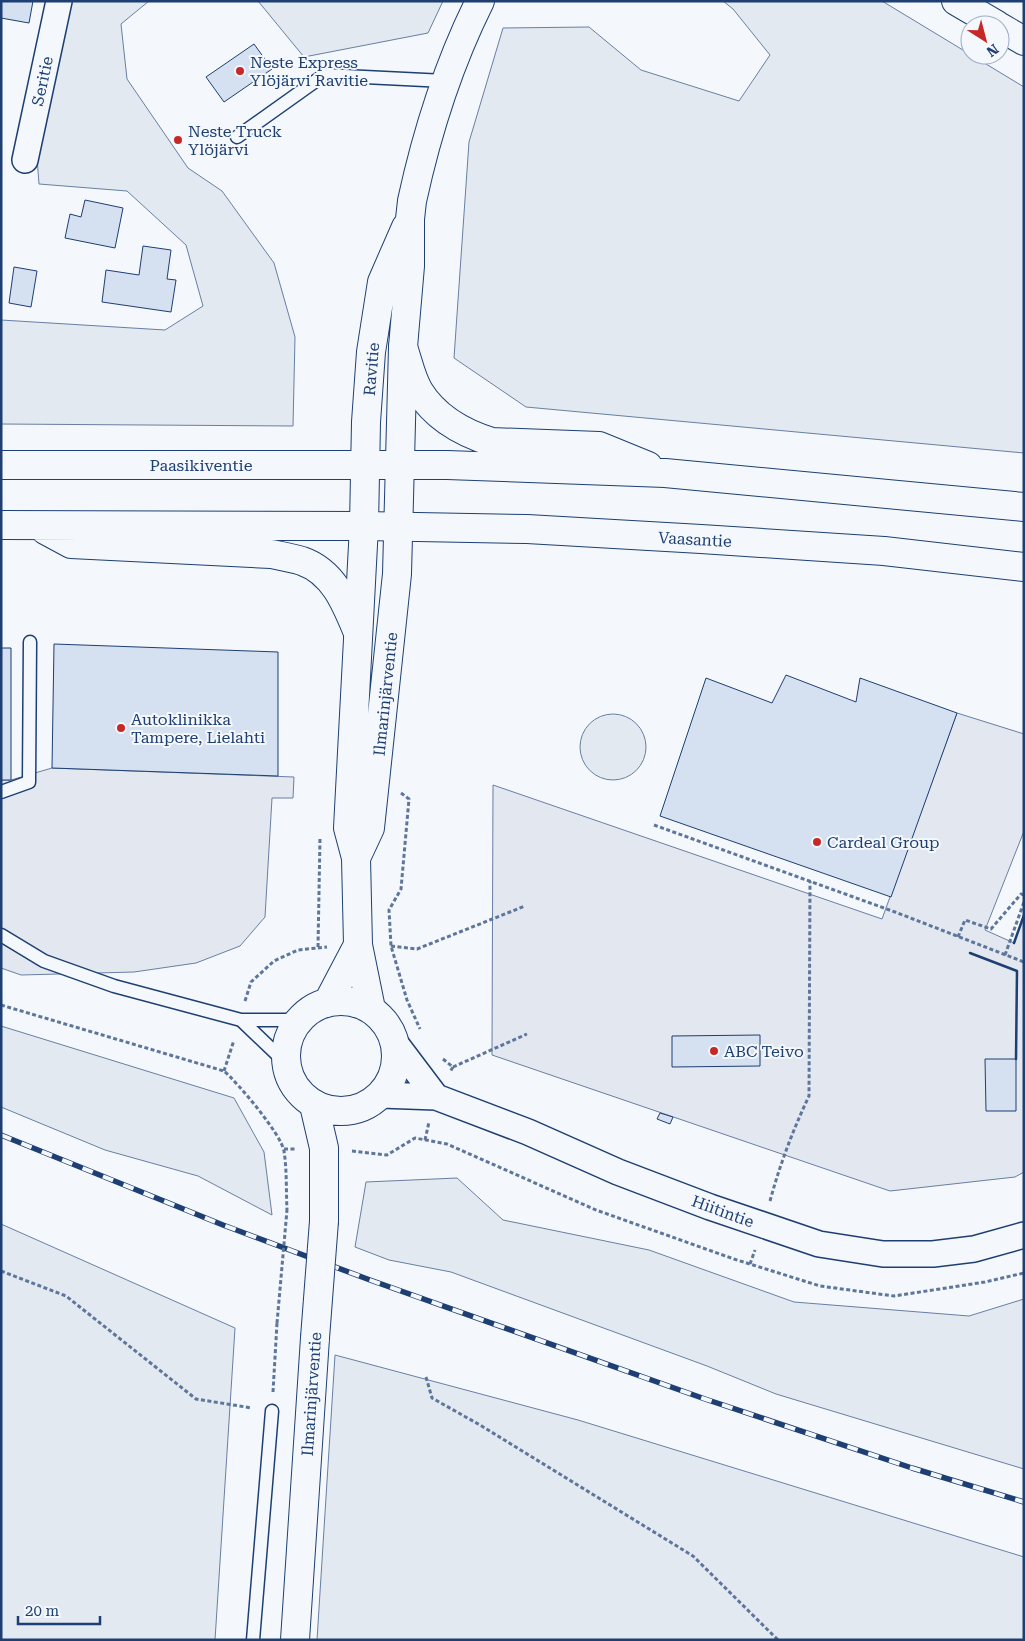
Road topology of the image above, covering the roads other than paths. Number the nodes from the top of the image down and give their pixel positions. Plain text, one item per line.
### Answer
1 (59, 1) edge
2 (480, 1) edge
3 (956, 1) edge
4 (980, 15) edge
5 (1010, 33) edge
6 (1024, 41) edge
7 (445, 81) junction
8 (237, 137) dead end
9 (25, 160) dead end
10 (410, 219) junction
11 (403, 347) junction
12 (1, 465) edge
13 (366, 465) junction
14 (401, 465) junction
15 (665, 473) junction
16 (1024, 507) edge
17 (1, 525) edge
18 (37, 526) junction
19 (364, 526) junction
20 (399, 527) junction
21 (1024, 567) edge
22 (358, 634) junction
23 (30, 642) dead end
24 (1, 792) edge
25 (356, 858) junction
26 (1, 935) edge
27 (358, 945) junction
28 (328, 1002) junction
29 (371, 1009) junction
30 (241, 1020) junction
31 (299, 1020) junction
32 (396, 1044) junction
33 (286, 1063) junction
34 (381, 1095) junction
35 (436, 1097) junction
36 (314, 1105) junction
37 (356, 1110) junction
38 (324, 1148) junction
39 (1024, 1235) edge
40 (272, 1411) road end
41 (253, 1640) edge
42 (295, 1640) edge

1 - 9 street, Seritie
2 - 7 main road, Ravitie
3 - 4 main road
5 - 6 main road
7 - 8 lane
7 - 10 main road, Ravitie
10 - 11 main road, Ravitie
10 - 13 main road, Ravitie
11 - 14 main road, Ravitie
11 - 15 main road
12 - 13 main road, Paasikiventie
13 - 14 main road, Paasikiventie
13 - 19 main road, Ravitie
14 - 15 main road
14 - 20 main road, Ravitie
15 - 16 main road
17 - 18 main road
18 - 19 main road
18 - 22 main road
19 - 20 main road, Vaasantie
19 - 22 main road, Ilmarinjärventie
20 - 21 main road, Vaasantie
20 - 25 main road, Ilmarinjärventie
22 - 25 main road, Ilmarinjärventie
23 - 24 lane
25 - 27 main road, Ilmarinjärventie
26 - 30 lane
27 - 28 main road, Ilmarinjärventie
27 - 29 main road, Ilmarinjärventie
28 - 29 main road
28 - 31 main road
29 - 32 main road
30 - 31 lane
30 - 33 lane
31 - 33 main road
32 - 34 main road
32 - 35 street
33 - 36 main road
34 - 35 street, Hiitintie
34 - 37 main road
35 - 39 street, Hiitintie
36 - 37 main road
36 - 38 main road, Ilmarinjärventie
37 - 38 main road
38 - 42 main road, Ilmarinjärventie, bridge
40 - 41 lane

